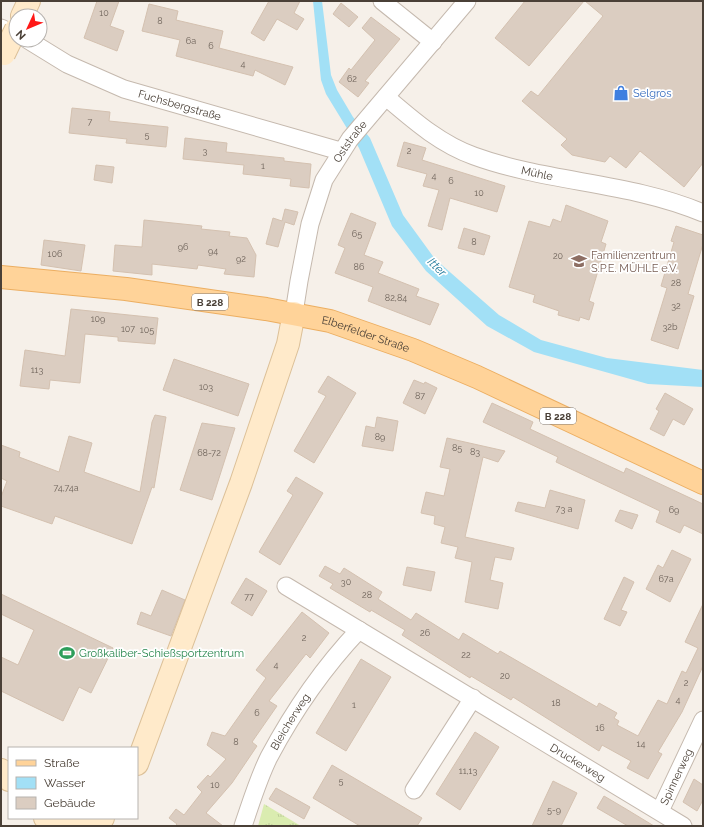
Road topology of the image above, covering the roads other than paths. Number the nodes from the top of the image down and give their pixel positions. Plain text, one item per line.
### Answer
1 (382, 1) edge
2 (467, 1) edge
3 (433, 42) junction
4 (8, 46) edge
5 (41, 48) edge
6 (3, 57) edge
7 (386, 97) junction
8 (345, 145) junction
9 (703, 213) edge
10 (1, 277) edge
11 (294, 313) junction
12 (703, 483) edge
13 (286, 586) dead end
14 (359, 630) junction
15 (473, 698) junction
16 (703, 720) edge
17 (138, 761) edge
18 (1, 770) edge
19 (8, 779) edge
20 (414, 790) dead end
21 (660, 811) junction
22 (48, 819) edge
23 (100, 819) edge
24 (68, 826) edge
25 (73, 826) edge
26 (243, 826) edge
27 (683, 826) edge

1 - 3 street
2 - 3 street, Oststraße
3 - 7 street, Oststraße
4 - 6 main road, bridge
5 - 8 street, Fuchsbergstraße
7 - 8 street, Oststraße
7 - 9 street, Mühle
8 - 11 street, Oststraße
10 - 11 main road, Elberfelder Straße / B 228
11 - 12 main road, Elberfelder Straße / B 228
11 - 17 main road
13 - 14 street, Druckerweg
14 - 15 street, Druckerweg
14 - 26 street, Bleicherweg
15 - 20 street
15 - 21 street, Druckerweg
16 - 21 street, Spinnerweg
18 - 19 main road
21 - 27 street, Druckerweg
22 - 24 main road
23 - 25 main road

